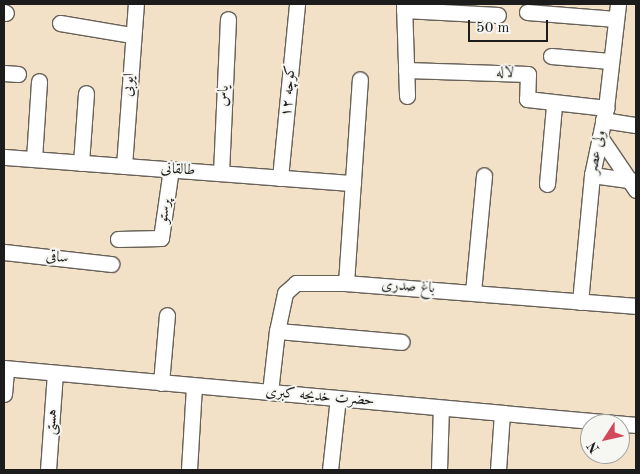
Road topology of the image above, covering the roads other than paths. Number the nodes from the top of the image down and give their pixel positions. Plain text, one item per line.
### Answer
1 (136, 4) edge
2 (297, 4) edge
3 (618, 4) edge
4 (404, 7) edge
5 (527, 12) dead end
6 (498, 15) dead end
7 (228, 19) dead end
8 (616, 19) junction
9 (60, 22) dead end
10 (132, 35) junction
11 (551, 56) dead end
12 (610, 61) junction
13 (406, 70) junction
14 (360, 79) dead end
15 (39, 81) dead end
16 (86, 93) dead end
17 (407, 96) dead end
18 (554, 104) junction
19 (604, 114) junction
20 (636, 125) edge
21 (600, 137) junction
22 (4, 157) edge
23 (34, 159) junction
24 (81, 162) junction
25 (124, 166) junction
26 (171, 169) junction
27 (220, 173) junction
28 (592, 175) junction
29 (484, 176) dead end
30 (280, 178) junction
31 (353, 183) junction
32 (547, 184) dead end
33 (635, 184) edge
34 (118, 239) dead end
35 (4, 252) edge
36 (111, 264) dead end
37 (346, 283) junction
38 (473, 292) junction
39 (580, 302) junction
40 (636, 306) edge
41 (167, 315) dead end
42 (277, 331) junction
43 (402, 342) dead end
44 (5, 369) edge
45 (55, 373) junction
46 (161, 383) junction
47 (194, 386) junction
48 (270, 392) junction
49 (4, 394) edge
50 (338, 398) junction
51 (441, 408) junction
52 (502, 413) junction
53 (636, 425) edge
54 (48, 470) edge
55 (189, 470) edge
56 (330, 470) edge
57 (439, 470) edge
58 (498, 470) edge

1 - 10 street, ایوبی
2 - 30 street, کوچه ۱۲
3 - 8 street, ولی عصر
4 - 6 street
4 - 13 street
5 - 8 street
7 - 27 street, یاس
8 - 12 street, ولی عصر
9 - 10 street
10 - 25 street, ایوبی
11 - 12 street
12 - 19 street, ولی عصر
13 - 17 street
13 - 18 street, لاله
14 - 31 street
15 - 23 street
16 - 24 street
18 - 19 street, لاله
18 - 32 street
19 - 20 street, لاله
19 - 21 street, ولی عصر
21 - 28 street, ولی عصر
21 - 33 street
22 - 23 street, طالقانی
23 - 24 street, طالقانی
24 - 25 street, طالقانی
25 - 26 street, طالقانی
26 - 27 street, طالقانی
26 - 34 street, پرستو
27 - 30 street, طالقانی
28 - 33 street
28 - 39 street, ولی عصر
29 - 38 street
30 - 31 street, طالقانی
31 - 37 street
35 - 36 street, ساقی
37 - 38 street, باغ صدری
37 - 42 street, باغ صدری
38 - 39 street, باغ صدری
39 - 40 street, باغ صدری
41 - 46 street
42 - 43 street
42 - 48 street, باغ صدری
44 - 45 street, حضرت خدیجه کبری
44 - 49 street
45 - 46 street, حضرت خدیجه کبری
45 - 54 street, هستی
46 - 47 street, حضرت خدیجه کبری
47 - 48 street, حضرت خدیجه کبری
47 - 55 street
48 - 50 street, حضرت خدیجه کبری
50 - 51 street, حضرت خدیجه کبری
50 - 56 street
51 - 52 street, حضرت خدیجه کبری
51 - 57 street
52 - 53 street, حضرت خدیجه کبری
52 - 58 street

